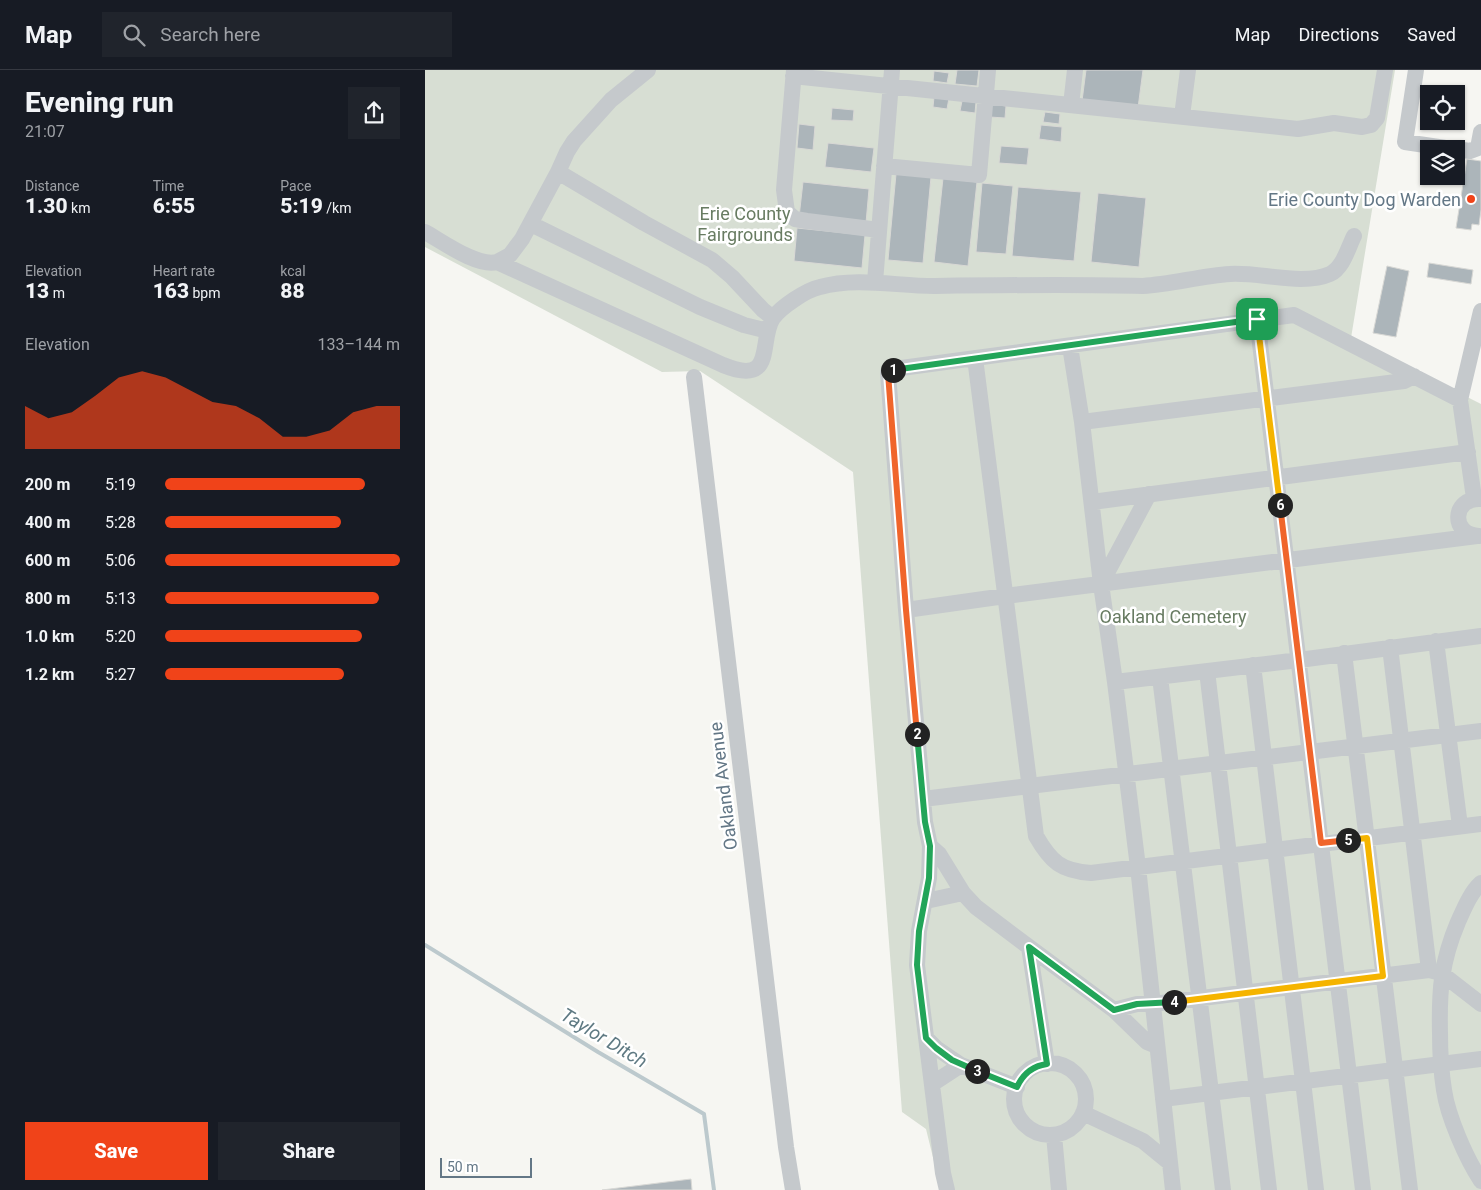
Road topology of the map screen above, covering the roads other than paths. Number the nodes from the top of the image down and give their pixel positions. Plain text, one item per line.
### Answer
1 (648, 70) edge
2 (988, 70) edge
3 (1075, 70) edge
4 (1188, 70) edge
5 (1385, 70) edge
6 (1416, 70) edge
7 (794, 73) edge
8 (891, 78) edge
9 (986, 96) junction
10 (1071, 105) junction
11 (1182, 116) junction
12 (1481, 132) edge
13 (1420, 144) edge
14 (1465, 150) edge
15 (884, 166) junction
16 (558, 172) junction
17 (531, 224) junction
18 (879, 230) junction
19 (425, 232) edge
20 (1354, 236) dead end
21 (497, 262) junction
22 (875, 282) junction
23 (1481, 311) edge
24 (1257, 319) junction
25 (771, 325) junction
26 (1070, 346) junction
27 (975, 358) junction
28 (1414, 376) junction
29 (694, 377) dead end
30 (1267, 399) junction
31 (1460, 400) junction
32 (1081, 422) junction
33 (1468, 452) junction
34 (1276, 477) junction
35 (1149, 494) junction
36 (1477, 498) edge
37 (1092, 502) junction
38 (1480, 537) edge
39 (1287, 560) junction
40 (1101, 584) junction
41 (1005, 596) junction
42 (906, 610) junction
43 (1481, 636) edge
44 (1436, 641) junction
45 (1390, 647) junction
46 (1344, 654) junction
47 (1299, 660) junction
48 (1253, 665) junction
49 (1207, 671) junction
50 (1160, 677) junction
51 (1115, 682) junction
52 (1481, 731) edge
53 (1448, 735) junction
54 (1401, 740) junction
55 (1355, 746) junction
56 (1309, 751) junction
57 (1263, 758) junction
58 (1218, 763) junction
59 (1171, 768) junction
60 (1127, 773) junction
61 (1029, 786) junction
62 (923, 799) junction
63 (1481, 824) edge
64 (1460, 826) junction
65 (1413, 832) junction
66 (1367, 838) junction
67 (1321, 843) junction
68 (930, 846) junction
69 (1274, 850) junction
70 (1228, 855) junction
71 (1183, 861) junction
72 (1138, 867) junction
73 (1481, 883) edge
74 (963, 893) junction
75 (926, 901) junction
76 (1029, 947) junction
77 (1435, 972) junction
78 (1383, 976) junction
79 (1337, 982) junction
80 (1290, 987) junction
81 (1245, 993) junction
82 (1200, 998) junction
83 (1153, 1004) junction
84 (1481, 1004) edge
85 (1114, 1010) junction
86 (926, 1038) junction
87 (1157, 1046) junction
88 (1481, 1058) edge
89 (1441, 1063) junction
90 (961, 1064) junction
91 (1047, 1064) junction
92 (1395, 1069) junction
93 (1349, 1075) junction
94 (1302, 1081) junction
95 (933, 1084) junction
96 (1257, 1086) junction
97 (1017, 1087) junction
98 (1212, 1092) junction
99 (1163, 1098) junction
100 (1083, 1113) junction
101 (1166, 1128) junction
102 (1054, 1135) junction
103 (1143, 1141) junction
104 (1170, 1163) junction
105 (1481, 1181) edge
106 (793, 1190) edge
107 (947, 1190) edge
108 (1059, 1190) edge
109 (1173, 1190) edge
110 (1223, 1190) edge
111 (1269, 1190) edge
112 (1316, 1190) edge
113 (1363, 1190) edge
114 (1410, 1190) edge

1 - 16 street
2 - 9 street
3 - 10 street
4 - 11 street
5 - 11 street
6 - 13 street
7 - 8 street
7 - 18 street
8 - 9 street
8 - 15 street
9 - 10 street
9 - 15 street
10 - 11 street
12 - 14 street
15 - 18 street
16 - 17 street
16 - 25 street
17 - 21 street
17 - 25 street
18 - 22 street
19 - 21 street
20 - 22 street
21 - 25 street
22 - 25 street
23 - 31 street
24 - 26 street
24 - 28 street
24 - 30 street
26 - 27 street
26 - 32 street
27 - 41 street
27 - 42 street
28 - 30 street
28 - 31 street
29 - 106 street, Oakland Avenue
30 - 32 street
30 - 34 street
31 - 33 street
32 - 37 street
33 - 34 street
33 - 36 street
34 - 35 street
34 - 39 street
35 - 37 street
35 - 40 street
36 - 38 street
37 - 40 street
38 - 39 street
39 - 40 street
39 - 47 street
40 - 41 street
40 - 51 street
41 - 42 street
41 - 61 street
42 - 62 street
43 - 44 street
44 - 45 street
44 - 53 street
45 - 46 street
45 - 54 street
46 - 47 street
46 - 55 street
47 - 48 street
47 - 56 street
48 - 49 street
48 - 57 street
49 - 50 street
49 - 58 street
50 - 51 street
50 - 59 street
51 - 60 street
52 - 53 street
53 - 54 street
53 - 64 street
54 - 55 street
54 - 65 street
55 - 56 street
55 - 66 street
56 - 57 street
56 - 67 street
57 - 58 street
57 - 69 street
58 - 59 street
58 - 70 street
59 - 60 street
59 - 71 street
60 - 61 street
60 - 72 street
61 - 62 street
61 - 72 street
62 - 68 street
63 - 64 street
64 - 65 street
65 - 66 street
65 - 77 street
66 - 67 street
66 - 78 street
67 - 69 street
67 - 79 street
68 - 74 street
68 - 75 street
69 - 70 street
69 - 80 street
70 - 71 street
70 - 81 street
71 - 72 street
71 - 82 street
72 - 83 street
73 - 77 street
74 - 75 street
74 - 76 street
75 - 86 street
76 - 85 street
76 - 91 street
77 - 78 street
77 - 84 street
77 - 89 street
78 - 79 street
78 - 92 street
79 - 80 street
79 - 93 street
80 - 81 street
80 - 94 street
81 - 82 street
81 - 96 street
82 - 83 street
82 - 98 street
83 - 85 street
83 - 87 street
85 - 87 street
86 - 90 street
86 - 95 street
87 - 99 street
88 - 89 street
89 - 92 street
89 - 105 street
90 - 95 street
90 - 97 street
91 - 97 street
91 - 100 street
92 - 93 street
92 - 114 street
93 - 94 street
93 - 113 street
94 - 96 street
94 - 112 street
95 - 107 street
96 - 98 street
96 - 111 street
97 - 102 street
98 - 99 street
98 - 110 street
99 - 101 street
100 - 102 street
100 - 103 street
101 - 103 street
101 - 104 street
102 - 108 street
103 - 104 street
104 - 109 street

